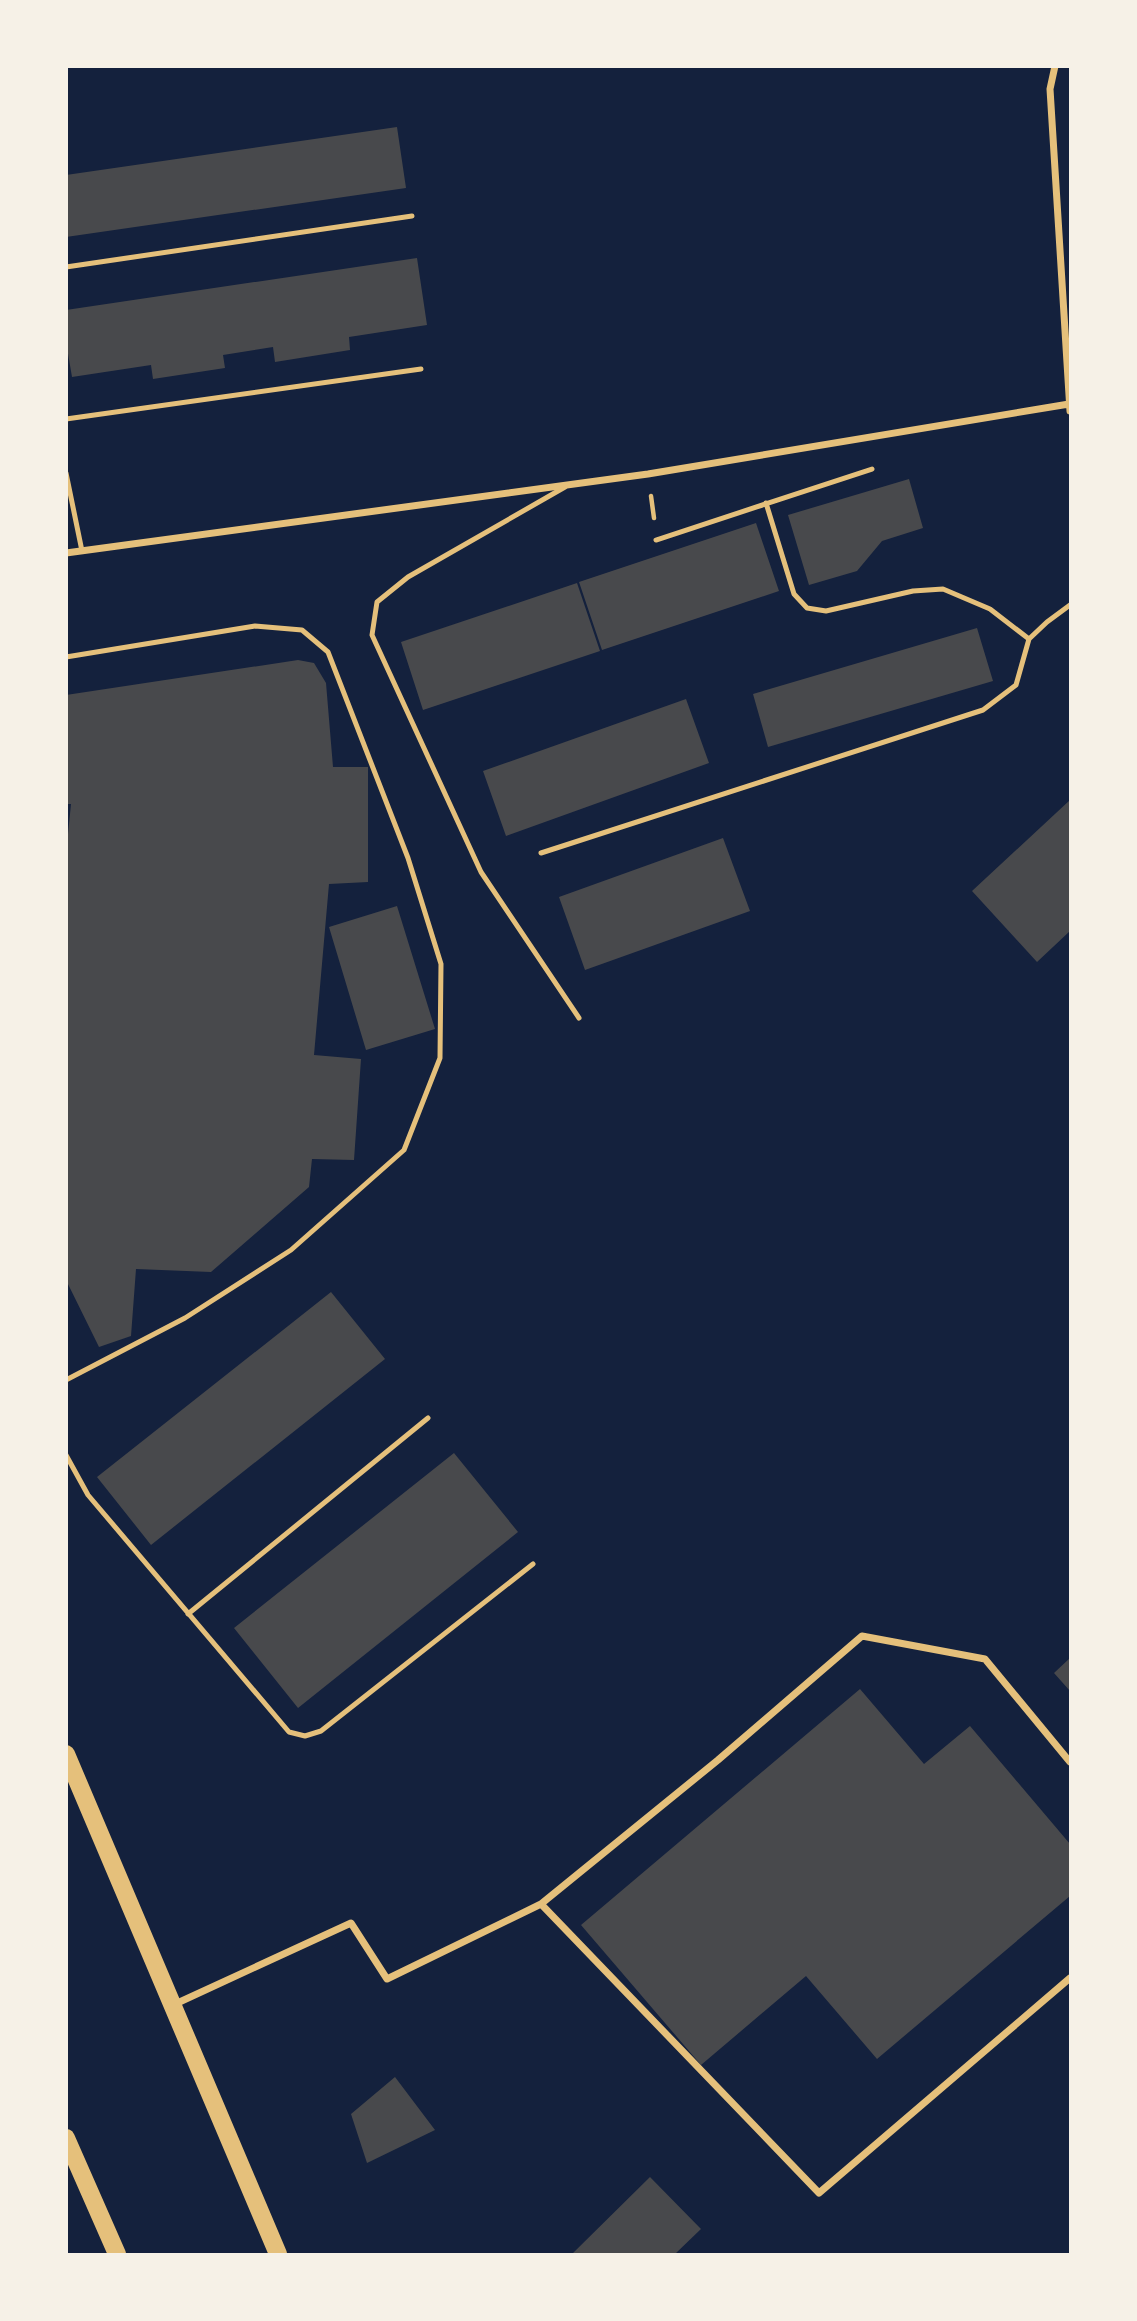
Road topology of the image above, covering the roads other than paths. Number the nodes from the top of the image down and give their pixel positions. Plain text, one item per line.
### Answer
1 (1055, 66) edge
2 (412, 216) dead end
3 (66, 267) edge
4 (421, 369) dead end
5 (1070, 408) edge
6 (66, 419) edge
7 (872, 469) dead end
8 (66, 473) edge
9 (568, 486) junction
10 (766, 503) junction
11 (656, 540) road end
12 (82, 551) junction
13 (66, 553) edge
14 (1070, 605) edge
15 (1029, 639) junction
16 (66, 657) edge
17 (541, 853) dead end
18 (579, 1018) dead end
19 (66, 1380) edge
20 (428, 1418) dead end
21 (66, 1455) edge
22 (533, 1564) dead end
23 (188, 1614) junction
24 (66, 1754) edge
25 (1070, 1762) edge
26 (541, 1904) junction
27 (1070, 1978) edge
28 (172, 2005) junction
29 (66, 2138) edge
30 (117, 2255) edge
31 (278, 2255) edge

1 - 5 street
2 - 3 lane
4 - 6 lane
5 - 9 street
7 - 10 lane
8 - 12 lane
9 - 12 street
9 - 18 lane
10 - 11 lane
10 - 15 lane
12 - 13 street
14 - 15 lane
15 - 17 lane
16 - 19 lane
20 - 23 lane
21 - 23 lane
22 - 23 lane
24 - 28 main road
25 - 26 street
26 - 27 street
26 - 28 street
28 - 31 main road
29 - 30 main road

